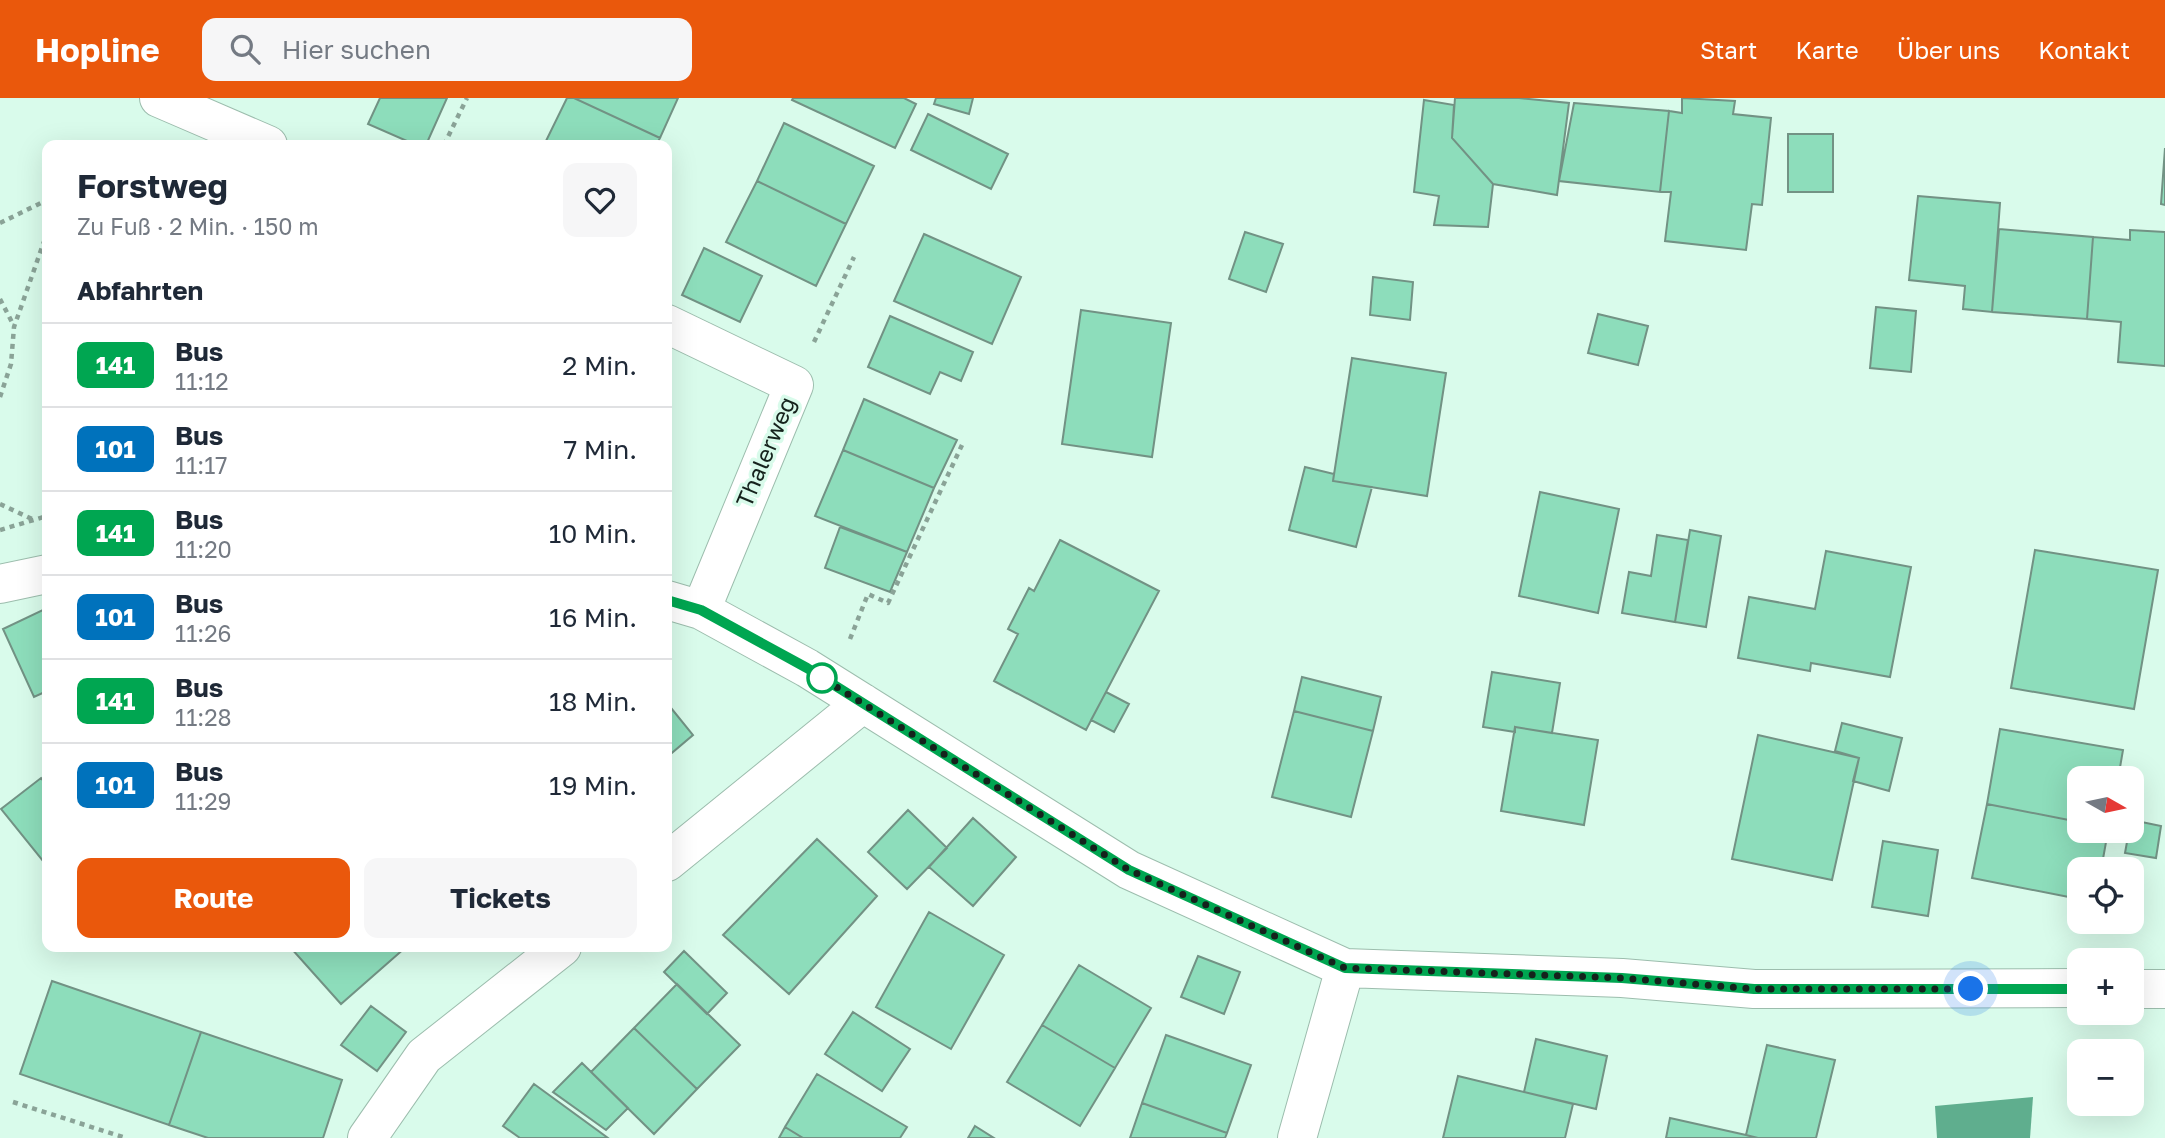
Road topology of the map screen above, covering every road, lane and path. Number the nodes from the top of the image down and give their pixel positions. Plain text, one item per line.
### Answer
1 (159, 98) edge
2 (467, 98) edge
3 (256, 140) edge
4 (446, 140) edge
5 (42, 202) edge
6 (0, 223) edge
7 (42, 247) edge
8 (854, 257) dead end
9 (0, 299) edge
10 (672, 326) edge
11 (14, 327) junction
12 (794, 385) junction
13 (0, 397) edge
14 (962, 445) dead end
15 (0, 505) edge
16 (42, 518) edge
17 (35, 520) junction
18 (0, 530) edge
19 (42, 575) edge
20 (0, 584) edge
21 (684, 605) edge
22 (831, 684) junction
23 (863, 704) junction
24 (672, 858) edge
25 (556, 952) edge
26 (1345, 968) junction
27 (2067, 989) edge
28 (2144, 989) edge
29 (2165, 989) edge
30 (13, 1102) dead end
31 (126, 1138) edge
32 (368, 1138) edge
33 (1297, 1138) edge

1 - 3 street
2 - 4 path
5 - 6 path
7 - 11 path
8 - 12 path
9 - 11 path
10 - 12 street, Thalerweg
11 - 13 path
12 - 21 street, Thalerweg
14 - 22 path
15 - 17 path
16 - 17 path
17 - 18 path
19 - 20 street
21 - 22 street
22 - 23 street
23 - 24 street
23 - 26 street
25 - 32 street
26 - 27 street
26 - 33 street
28 - 29 street
30 - 31 path

